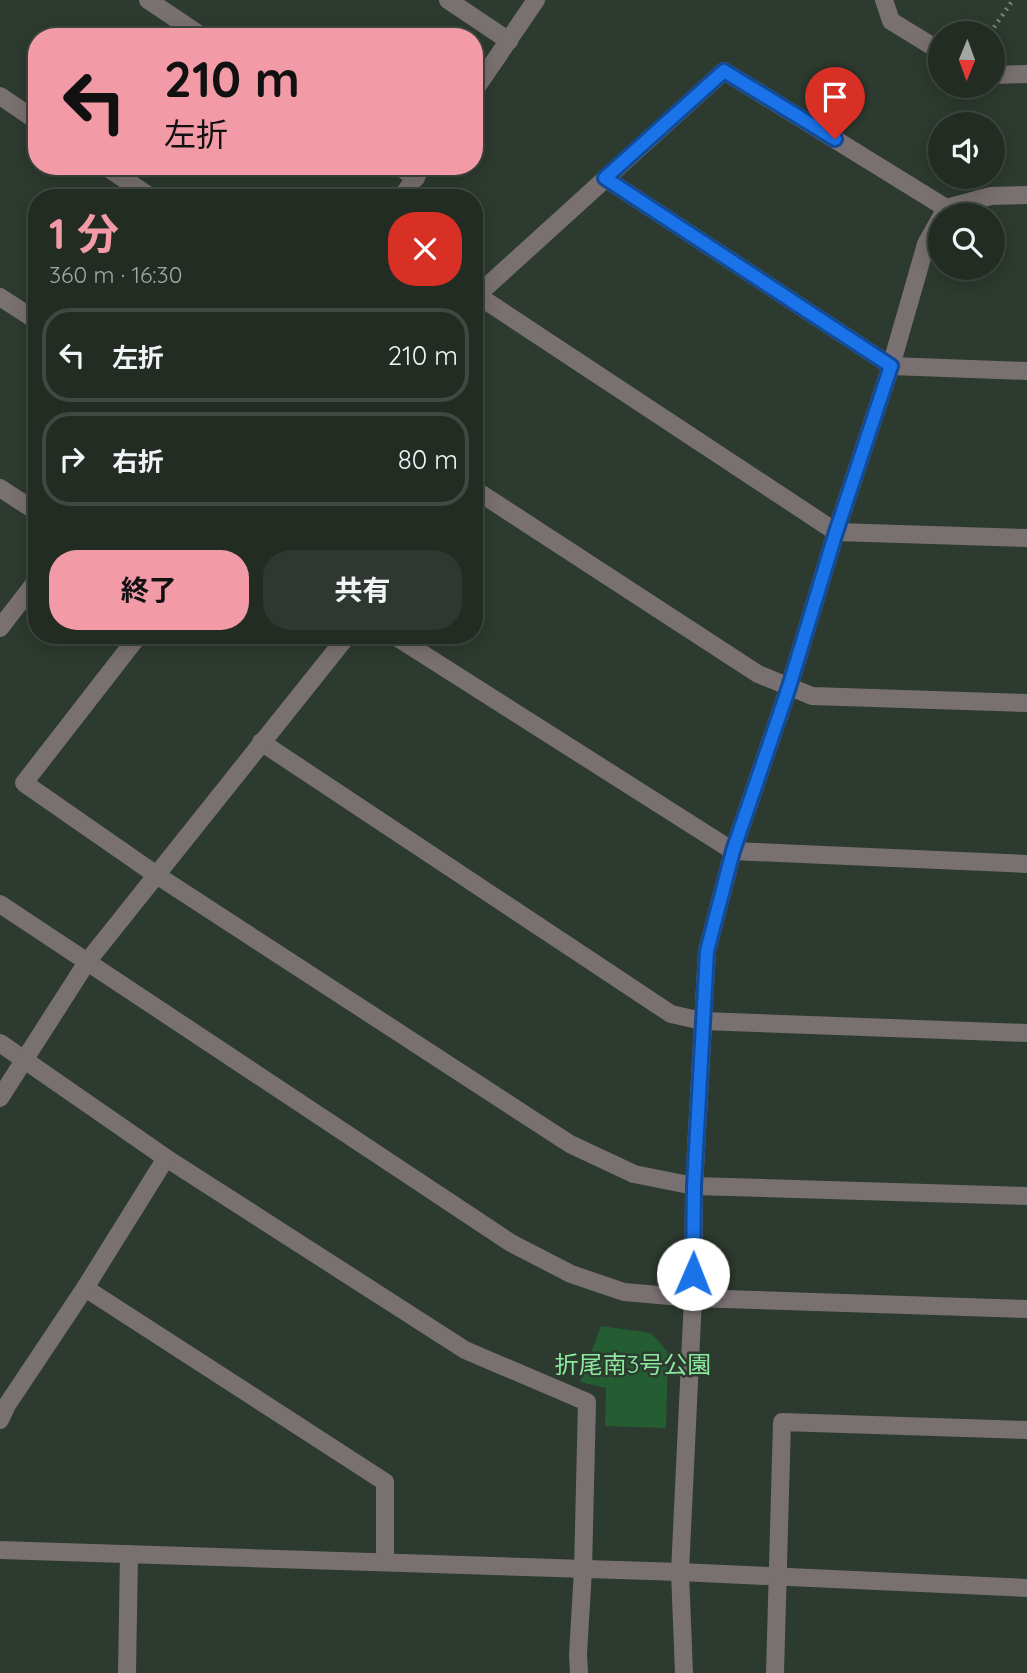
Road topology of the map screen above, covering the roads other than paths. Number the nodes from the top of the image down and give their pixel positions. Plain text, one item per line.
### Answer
1 (148, 0) edge
2 (448, 0) edge
3 (536, 0) edge
4 (884, 0) edge
5 (190, 28) edge
6 (509, 41) junction
7 (928, 44) edge
8 (1027, 74) edge
9 (1005, 75) edge
10 (483, 79) edge
11 (0, 96) edge
12 (28, 115) edge
13 (118, 175) edge
14 (605, 178) junction
15 (139, 189) edge
16 (1027, 195) edge
17 (972, 203) edge
18 (928, 204) edge
19 (928, 240) edge
20 (483, 290) edge
21 (0, 297) edge
22 (483, 301) edge
23 (28, 315) edge
24 (891, 366) junction
25 (1027, 371) edge
26 (0, 488) edge
27 (483, 495) edge
28 (28, 506) edge
29 (836, 532) junction
30 (1027, 538) edge
31 (28, 592) edge
32 (0, 628) edge
33 (132, 644) edge
34 (341, 644) edge
35 (407, 644) edge
36 (789, 687) junction
37 (1027, 703) edge
38 (261, 742) junction
39 (733, 851) junction
40 (1027, 864) edge
41 (155, 874) junction
42 (0, 904) edge
43 (87, 962) junction
44 (702, 1021) junction
45 (1027, 1034) edge
46 (0, 1043) edge
47 (26, 1059) junction
48 (0, 1098) edge
49 (166, 1158) junction
50 (694, 1186) junction
51 (1027, 1196) edge
52 (85, 1288) junction
53 (693, 1298) junction
54 (1027, 1309) edge
55 (0, 1420) edge
56 (1027, 1430) edge
57 (0, 1550) edge
58 (129, 1554) junction
59 (385, 1562) junction
60 (583, 1570) junction
61 (680, 1572) junction
62 (778, 1577) junction
63 (1027, 1588) edge
64 (127, 1673) edge
65 (579, 1673) edge
66 (684, 1673) edge
67 (775, 1673) edge

1 - 5 street
2 - 6 street
3 - 6 street
4 - 7 street
6 - 10 street
8 - 9 street
11 - 12 street
13 - 15 street
14 - 18 street
14 - 20 street
14 - 24 street
16 - 17 street
19 - 24 street
21 - 23 street
22 - 29 street
24 - 25 street
24 - 29 street
26 - 28 street
27 - 36 street
29 - 30 street
29 - 36 street
31 - 32 street
33 - 41 street
34 - 38 street
35 - 39 street
36 - 37 street
36 - 39 street
38 - 41 street
38 - 44 street
39 - 40 street
39 - 44 street
41 - 43 street
41 - 50 street
42 - 43 street
43 - 47 street
43 - 53 street
44 - 45 street
44 - 50 street
46 - 47 street
47 - 48 street
47 - 49 street
49 - 52 street
49 - 60 street
50 - 51 street
50 - 53 street
52 - 55 street
52 - 59 street
53 - 54 street
53 - 61 street
56 - 62 street
57 - 58 street
58 - 59 street
58 - 64 street
59 - 60 street
60 - 61 street
60 - 65 street
61 - 62 street
61 - 66 street
62 - 63 street
62 - 67 street

